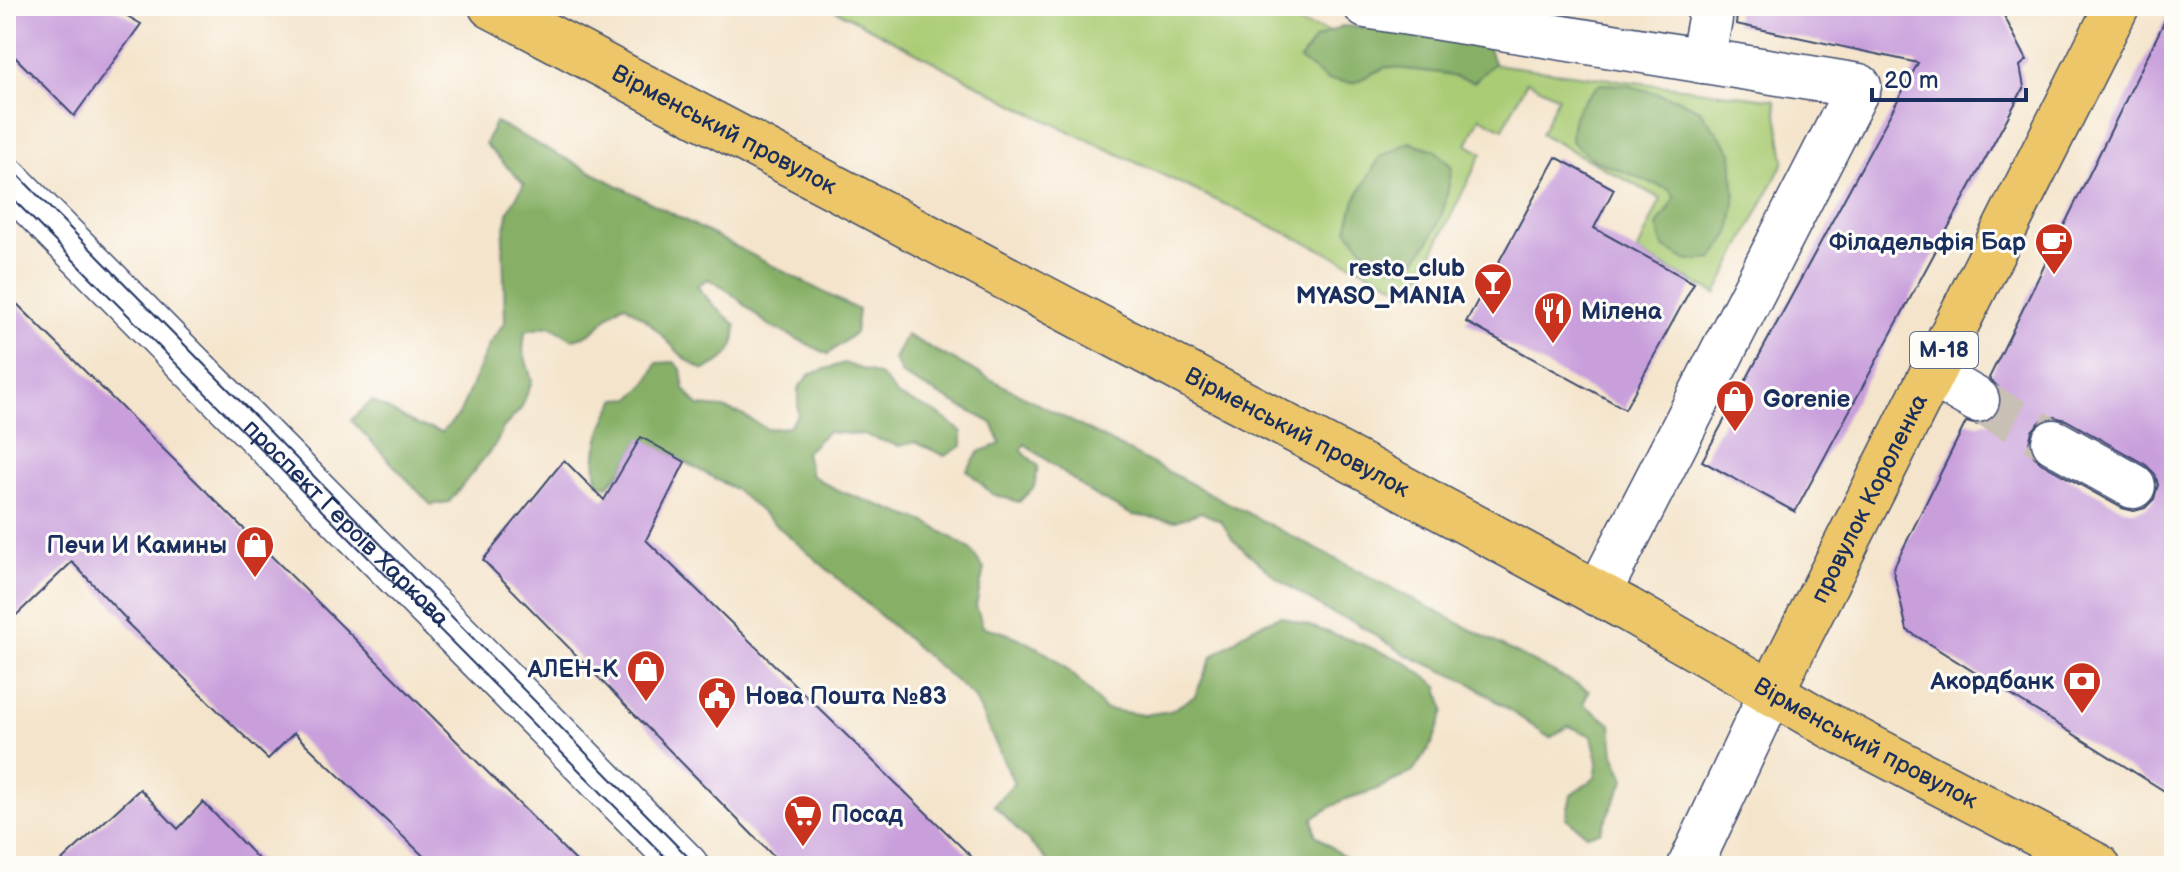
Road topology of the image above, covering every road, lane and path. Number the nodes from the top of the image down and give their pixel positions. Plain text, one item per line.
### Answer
1 (491, 6) edge
2 (1366, 6) edge
3 (2117, 6) edge
4 (6, 179) edge
5 (1932, 374) junction
6 (1977, 400) tunnel mouth
7 (2054, 442) tunnel mouth
8 (2133, 486) dead end
9 (1598, 594) junction
10 (1771, 693) junction
11 (686, 866) edge
12 (1690, 866) edge
13 (2098, 866) edge

1 - 9 main road, Вірменський провулок
2 - 9 street
3 - 5 main road, провулок Короленка / М-18
4 - 11 street, проспект Героїв Харкова
5 - 6 street
5 - 10 main road, провулок Короленка / М-18
7 - 8 street
9 - 10 main road, Вірменський провулок
10 - 12 street, провулок Короленка
10 - 13 main road, Вірменський провулок

